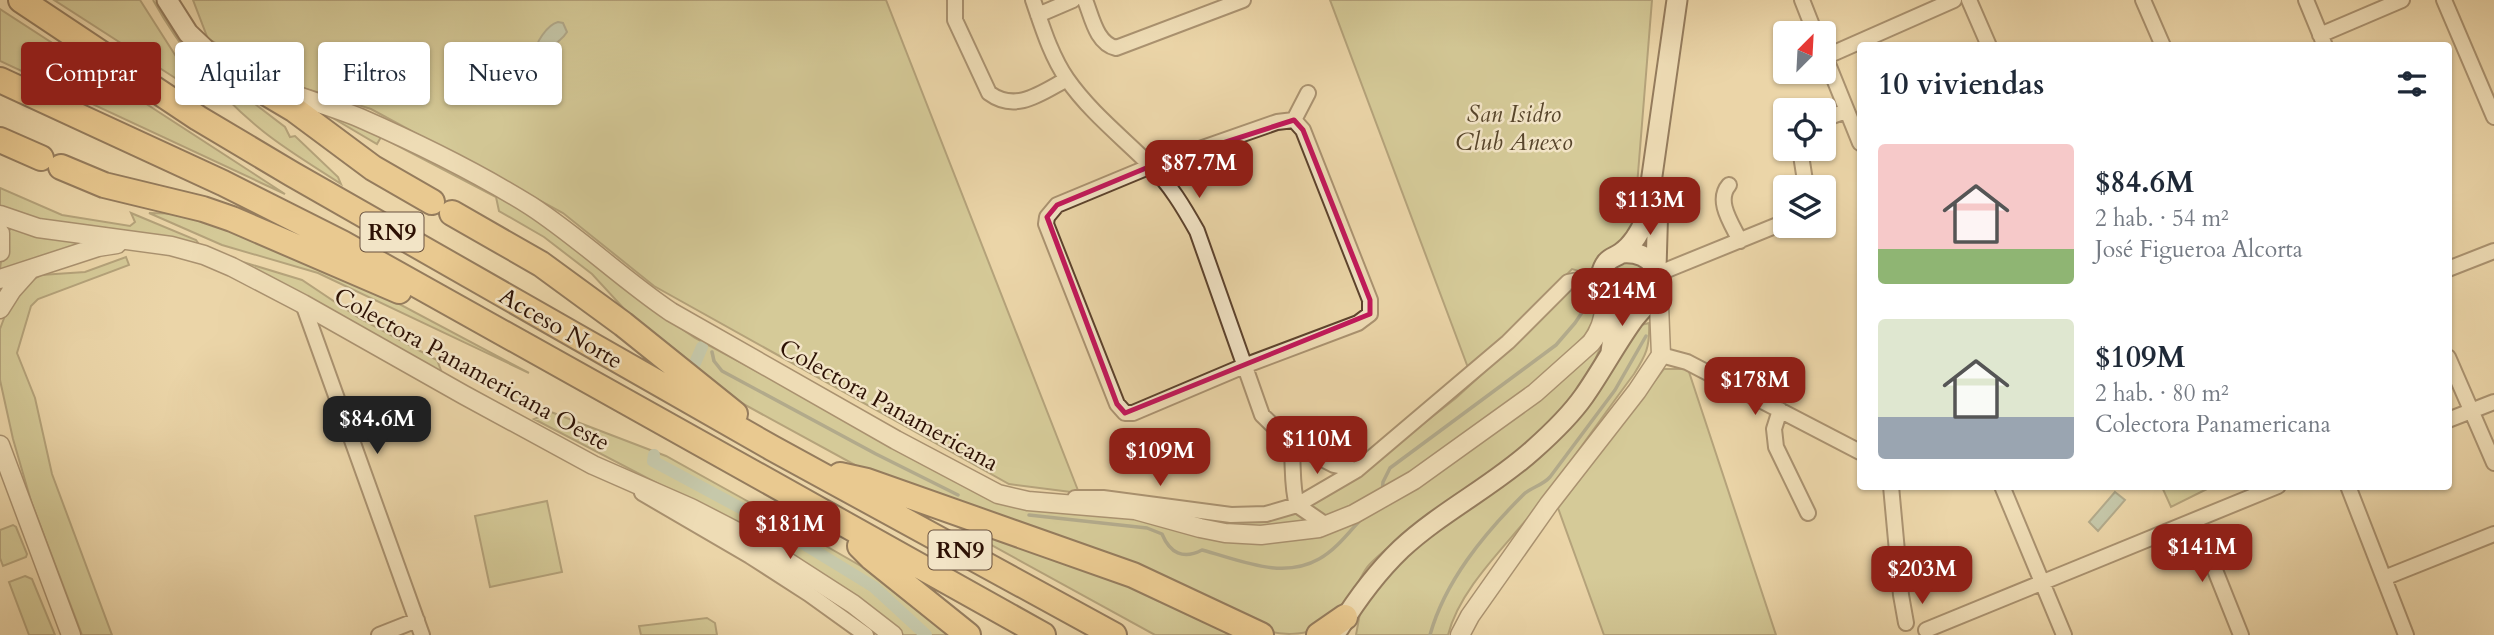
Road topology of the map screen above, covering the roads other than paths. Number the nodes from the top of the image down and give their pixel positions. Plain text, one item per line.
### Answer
1 (21, 0) edge
2 (167, 0) edge
3 (955, 0) edge
4 (1033, 0) edge
5 (1073, 0) edge
6 (1085, 0) edge
7 (1243, 0) edge
8 (1677, 0) edge
9 (1802, 0) edge
10 (1954, 0) edge
11 (1969, 0) edge
12 (2143, 0) edge
13 (2306, 0) edge
14 (2402, 0) edge
15 (2444, 0) edge
16 (1038, 15) junction
17 (1810, 21) edge
18 (2323, 40) edge
19 (198, 42) edge
20 (1987, 42) edge
21 (2161, 42) edge
22 (1836, 51) edge
23 (1670, 60) junction
24 (1067, 79) junction
25 (0, 80) edge
26 (1835, 84) edge
27 (1308, 93) dead end
28 (304, 99) edge
29 (287, 105) edge
30 (1846, 111) junction
31 (1836, 115) edge
32 (2494, 117) edge
33 (1294, 120) junction
34 (1857, 136) edge
35 (0, 140) edge
36 (1151, 166) junction
37 (1729, 185) dead end
38 (0, 215) edge
39 (1773, 227) edge
40 (0, 233) edge
41 (1740, 241) junction
42 (131, 242) junction
43 (2494, 251) edge
44 (0, 253) edge
45 (1622, 253) junction
46 (2452, 267) edge
47 (32, 269) junction
48 (1657, 274) junction
49 (0, 279) edge
50 (1604, 296) junction
51 (1647, 303) junction
52 (303, 304) junction
53 (0, 309) edge
54 (492, 326) junction
55 (1611, 353) junction
56 (1661, 355) junction
57 (1244, 366) junction
58 (2452, 366) edge
59 (2494, 401) edge
60 (1780, 410) junction
61 (2471, 411) junction
62 (2452, 418) edge
63 (1292, 443) junction
64 (0, 445) edge
65 (772, 448) junction
66 (1857, 450) edge
67 (2494, 463) edge
68 (806, 466) junction
69 (605, 470) junction
70 (1357, 470) junction
71 (1891, 490) edge
72 (2004, 490) edge
73 (2268, 490) edge
74 (2350, 490) edge
75 (1028, 501) junction
76 (1297, 505) junction
77 (1808, 513) dead end
78 (2194, 520) junction
79 (838, 522) junction
80 (1326, 525) junction
81 (2494, 534) edge
82 (2384, 578) junction
83 (2040, 582) junction
84 (417, 620) junction
85 (1341, 629) edge
86 (1903, 629) edge
87 (1926, 633) edge
88 (2404, 634) edge
89 (71, 635) edge
90 (379, 635) edge
91 (422, 635) edge
92 (866, 635) edge
93 (893, 635) edge
94 (968, 635) edge
95 (1043, 635) edge
96 (1114, 635) edge
97 (1261, 635) edge
98 (1320, 635) edge
99 (1460, 635) edge
100 (2064, 635) edge
101 (2241, 635) edge

1 - 65 highway, Acceso Norte / RN9
2 - 19 main road, Colectora Panamericana
3 - 24 street
4 - 16 street
5 - 16 street
6 - 7 street
8 - 23 main road
9 - 17 street
10 - 22 street
11 - 20 street
12 - 21 street
13 - 18 street
14 - 18 street
15 - 32 street
16 - 24 street
23 - 45 main road
23 - 48 main road
24 - 36 street
25 - 54 highway, Acceso Norte / RN9
26 - 30 street
27 - 33 street
28 - 75 street, Colectora Panamericana
29 - 65 highway
30 - 31 street
30 - 34 street
33 - 36 street
33 - 57 street
35 - 54 highway
36 - 57 street
36 - 57 street
37 - 41 street
38 - 42 street, Colectora Panamericana Oeste
39 - 41 street
40 - 44 street
41 - 48 street
42 - 47 street
42 - 52 street, Colectora Panamericana Oeste
43 - 46 street
45 - 48 main road
45 - 50 main road
47 - 49 street
47 - 53 street
48 - 51 main road
48 - 56 street
50 - 51 main road
50 - 55 main road
50 - 70 street
50 - 80 street, Colectora Panamericana
51 - 55 main road
52 - 69 street, Colectora Panamericana Oeste
52 - 84 street
54 - 79 highway, Acceso Norte / RN9
55 - 85 main road
56 - 60 street
56 - 99 street
57 - 63 street
58 - 61 street
59 - 61 street
60 - 66 street
60 - 77 street
61 - 62 street
61 - 67 street
63 - 70 street
63 - 76 street
64 - 89 street
65 - 68 highway, Acceso Norte / RN9
68 - 96 highway, Acceso Norte / RN9
68 - 97 highway
69 - 92 street
69 - 93 street, Colectora Panamericana Oeste
70 - 76 street
71 - 86 street
72 - 83 street
73 - 78 street
74 - 82 street
75 - 76 street
75 - 80 street, Colectora Panamericana
76 - 80 street
78 - 83 street
78 - 101 street
79 - 94 highway
79 - 95 highway, Acceso Norte / RN9
81 - 82 street
82 - 88 street
83 - 87 street
83 - 100 street
84 - 90 street
84 - 91 street
85 - 98 highway
86 - 87 street

